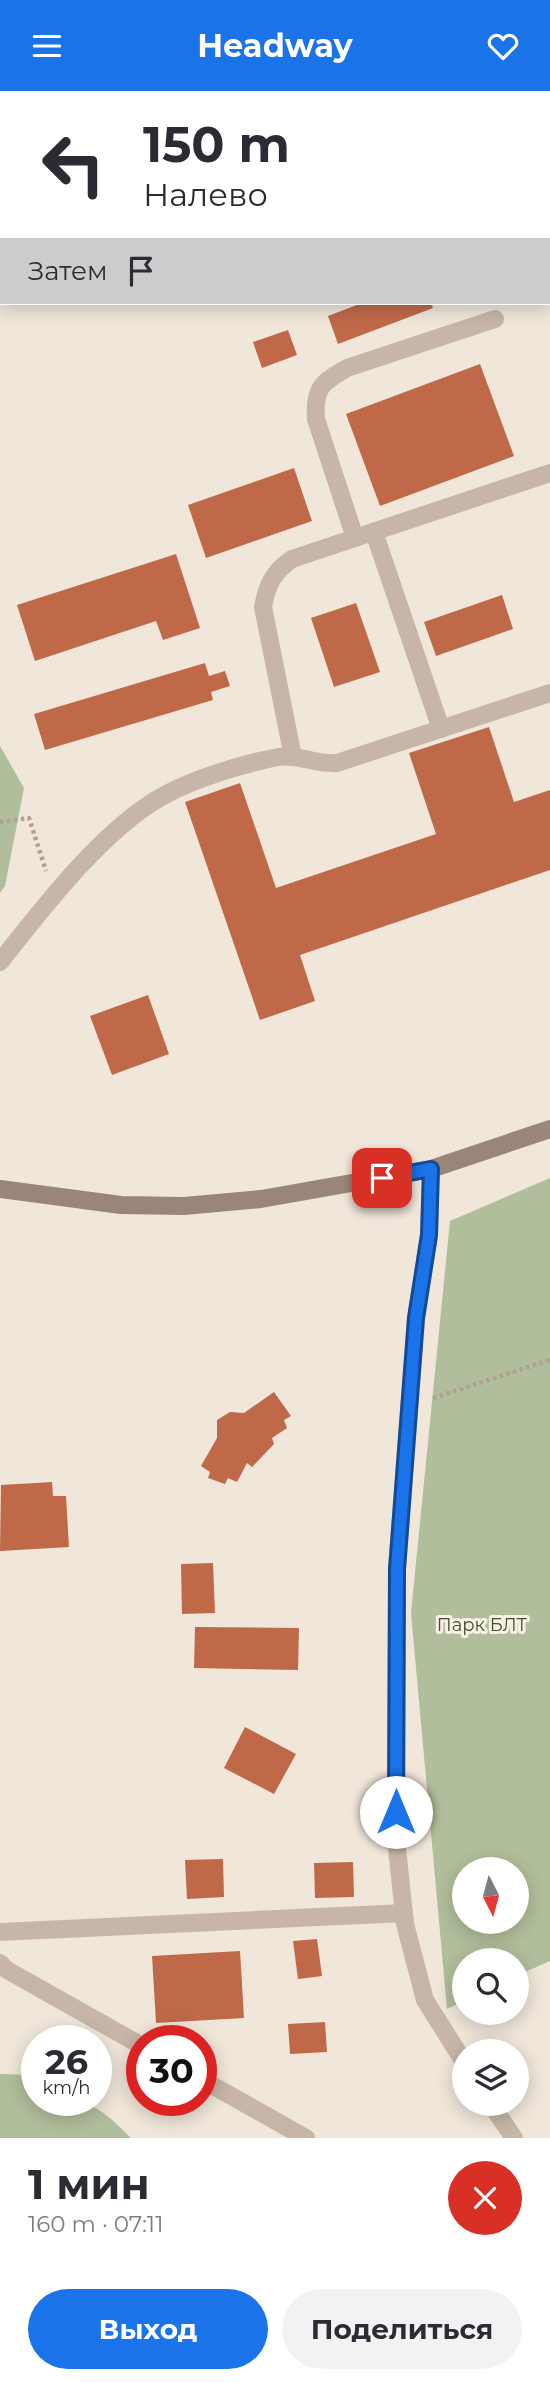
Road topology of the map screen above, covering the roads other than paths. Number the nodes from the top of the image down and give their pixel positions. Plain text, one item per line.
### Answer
1 (495, 319) dead end
2 (550, 473) edge
3 (374, 532) junction
4 (355, 538) junction
5 (550, 693) edge
6 (441, 729) junction
7 (293, 757) junction
8 (0, 962) edge
9 (550, 1129) edge
10 (431, 1169) junction
11 (0, 1189) edge
12 (404, 1913) junction
13 (0, 1932) edge
14 (0, 1963) edge
15 (126, 2037) edge
16 (452, 2043) edge
17 (217, 2088) edge
18 (499, 2116) edge
19 (306, 2138) edge
20 (514, 2138) edge

1 - 4 street
2 - 3 street
3 - 4 street
3 - 6 street
4 - 7 street
5 - 6 street
6 - 7 street
7 - 8 street
9 - 10 main road
10 - 11 main road
10 - 12 street
12 - 13 street
12 - 16 street
14 - 15 street
17 - 19 street
18 - 20 street

